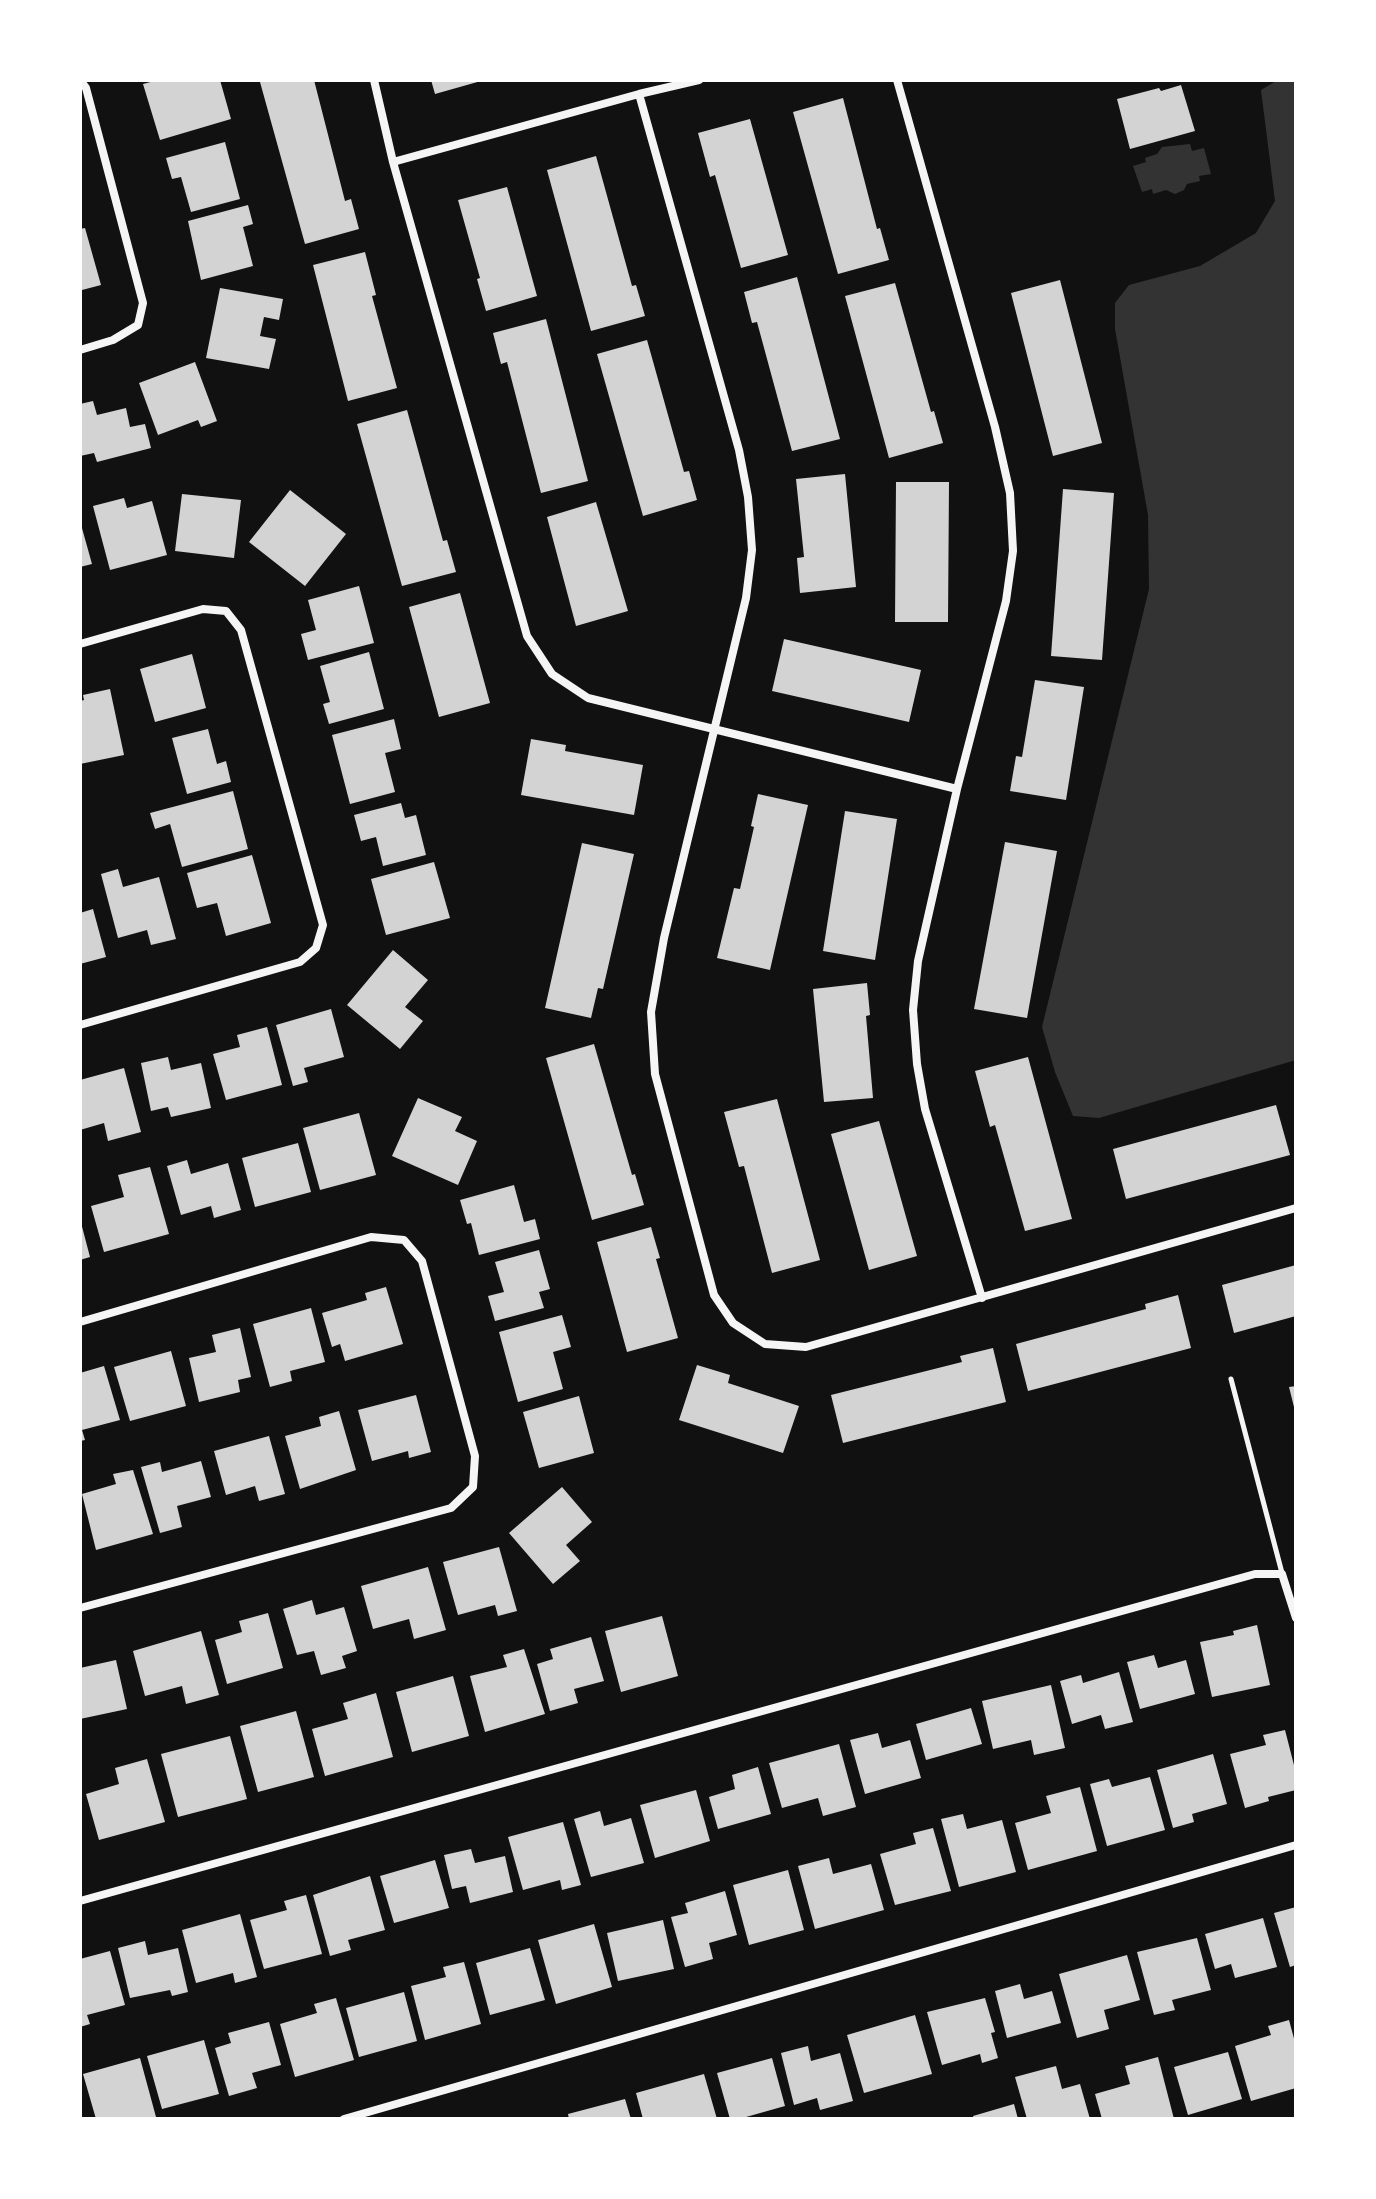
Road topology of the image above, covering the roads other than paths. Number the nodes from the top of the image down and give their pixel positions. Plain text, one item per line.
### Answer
1 (80, 80) edge
2 (374, 80) edge
3 (699, 80) edge
4 (897, 80) edge
5 (639, 94) junction
6 (393, 162) junction
7 (80, 350) edge
8 (80, 644) edge
9 (714, 731) junction
10 (957, 789) junction
11 (80, 1025) edge
12 (1296, 1208) edge
13 (982, 1298) junction
14 (80, 1322) edge
15 (1231, 1379) dead end
16 (1282, 1574) junction
17 (80, 1608) edge
18 (1296, 1618) edge
19 (1296, 1845) edge
20 (80, 1901) edge
21 (344, 2119) edge

1 - 7 street
2 - 6 street
3 - 5 street
4 - 10 street
5 - 6 street
5 - 9 street
6 - 9 street
8 - 11 street
9 - 10 street
9 - 13 street
10 - 13 street
12 - 13 street
14 - 17 street
15 - 16 lane
16 - 18 street
16 - 20 street
19 - 21 street

